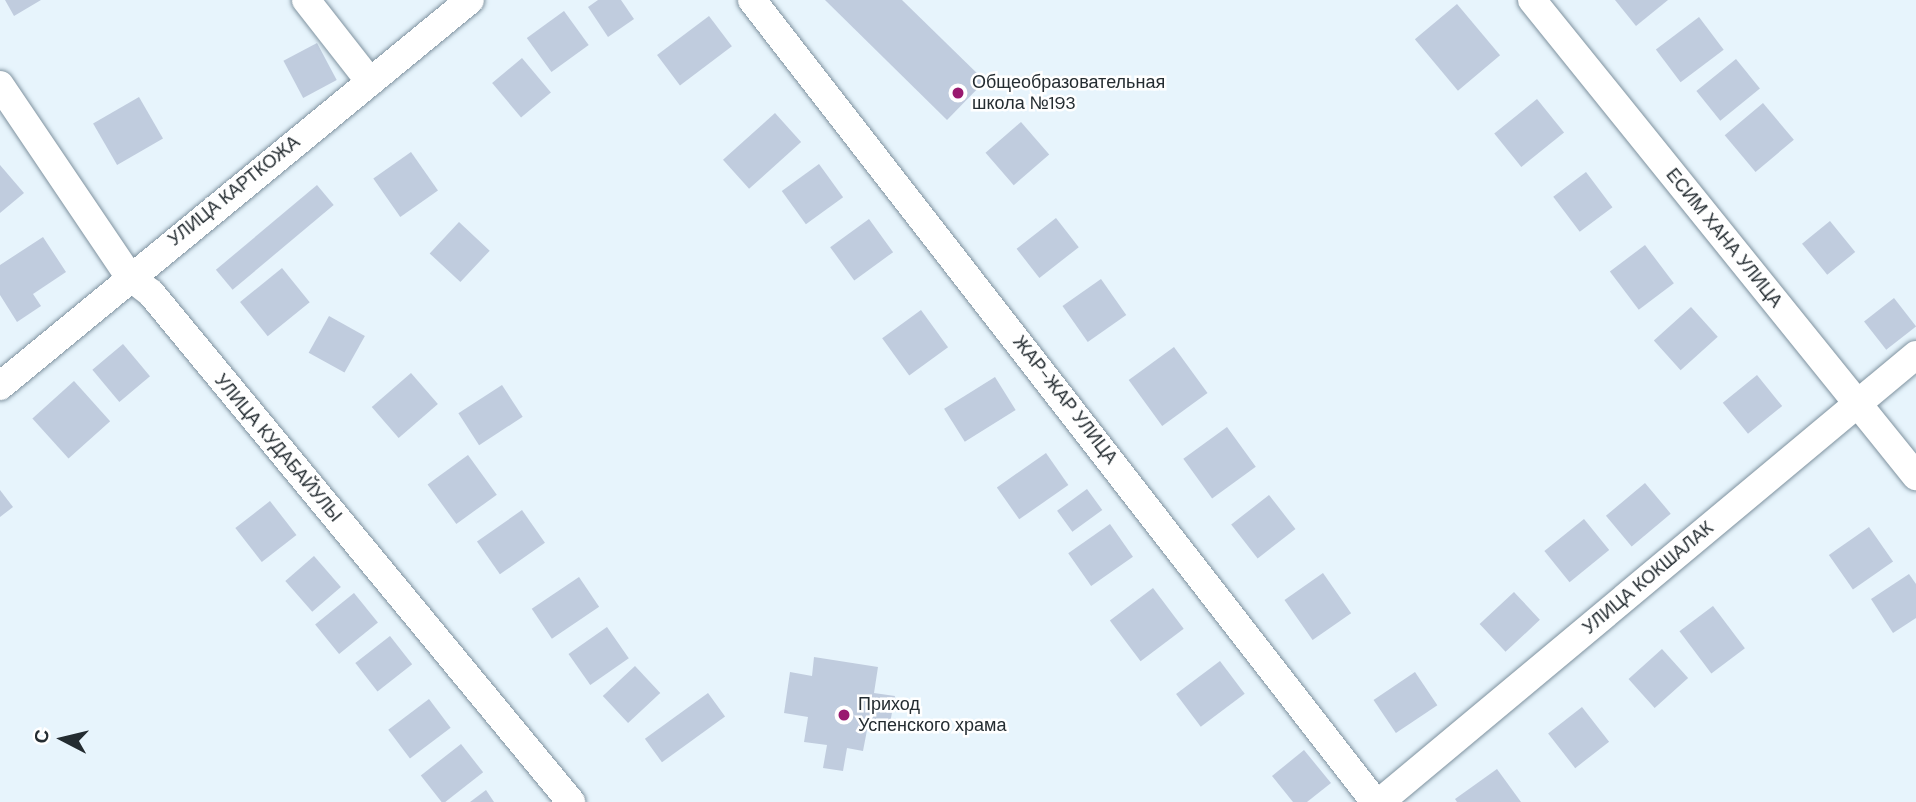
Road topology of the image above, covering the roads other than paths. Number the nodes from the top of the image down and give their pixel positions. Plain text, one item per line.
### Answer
1 (306, 0) edge
2 (470, 0) edge
3 (752, 0) edge
4 (1532, 0) edge
5 (370, 82) junction
6 (0, 85) edge
7 (129, 276) junction
8 (1916, 355) edge
9 (0, 386) edge
10 (1856, 403) junction
11 (1916, 476) edge
12 (571, 802) edge
13 (1378, 802) edge

1 - 5 street
2 - 5 street, УЛИЦА КАРТКОЖА
3 - 13 street, ЖАР-ЖАР УЛИЦА
4 - 10 street, ЕСИМ ХАНА УЛИЦА
5 - 7 street, УЛИЦА КАРТКОЖА
6 - 7 street, УЛИЦА КУДАБАЙУЛЫ
7 - 9 street, УЛИЦА КАРТКОЖА
7 - 12 street, УЛИЦА КУДАБАЙУЛЫ
8 - 10 street, УЛИЦА КОКШАЛАК
10 - 11 street, ЕСИМ ХАНА УЛИЦА
10 - 13 street, УЛИЦА КОКШАЛАК

